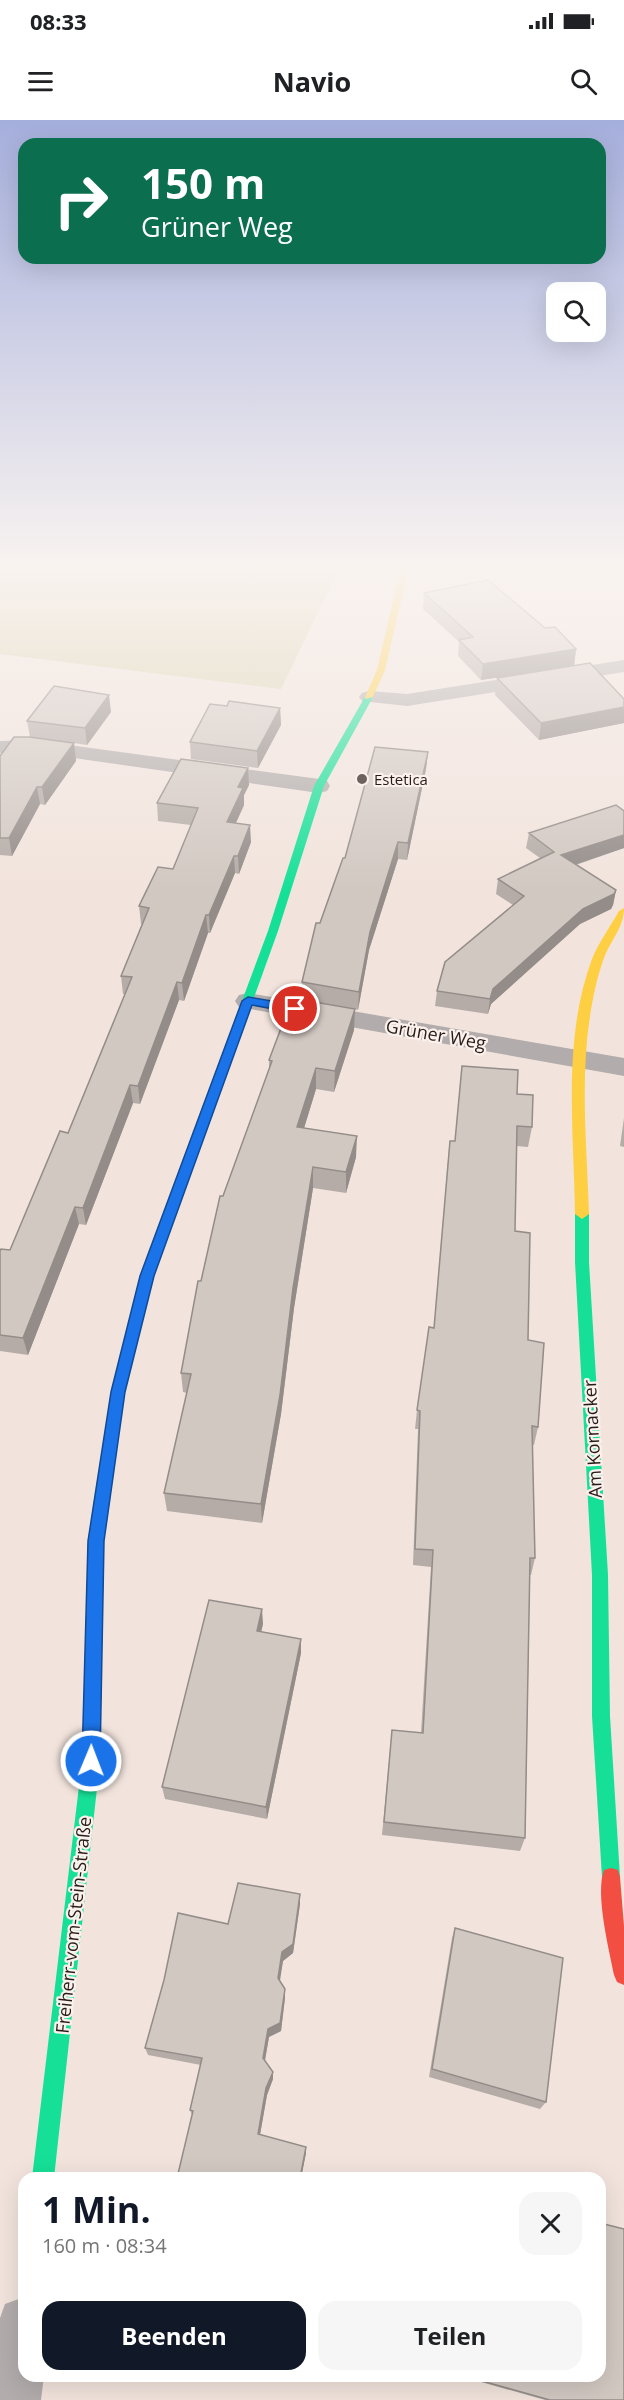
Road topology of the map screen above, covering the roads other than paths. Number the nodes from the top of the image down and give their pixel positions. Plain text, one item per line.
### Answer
1 (377, 677) edge
2 (551, 677) edge
3 (369, 697) junction
4 (0, 747) edge
5 (319, 786) junction
6 (624, 911) edge
7 (248, 1001) junction
8 (580, 1059) junction
9 (624, 1067) edge
10 (612, 1576) edge
11 (624, 1975) edge
12 (44, 2172) edge
13 (18, 2369) edge
14 (14, 2400) edge

1 - 3 street, Freiherr-vom-Stein-Straße
2 - 3 street
3 - 5 street, Freiherr-vom-Stein-Straße
4 - 5 street
5 - 7 street, Freiherr-vom-Stein-Straße
6 - 8 street, Am Kornacker
7 - 8 street, Grüner Weg
7 - 12 street, Freiherr-vom-Stein-Straße
8 - 9 street, Grüner Weg
8 - 10 street, Am Kornacker
10 - 11 street, Am Kornacker
13 - 14 street

